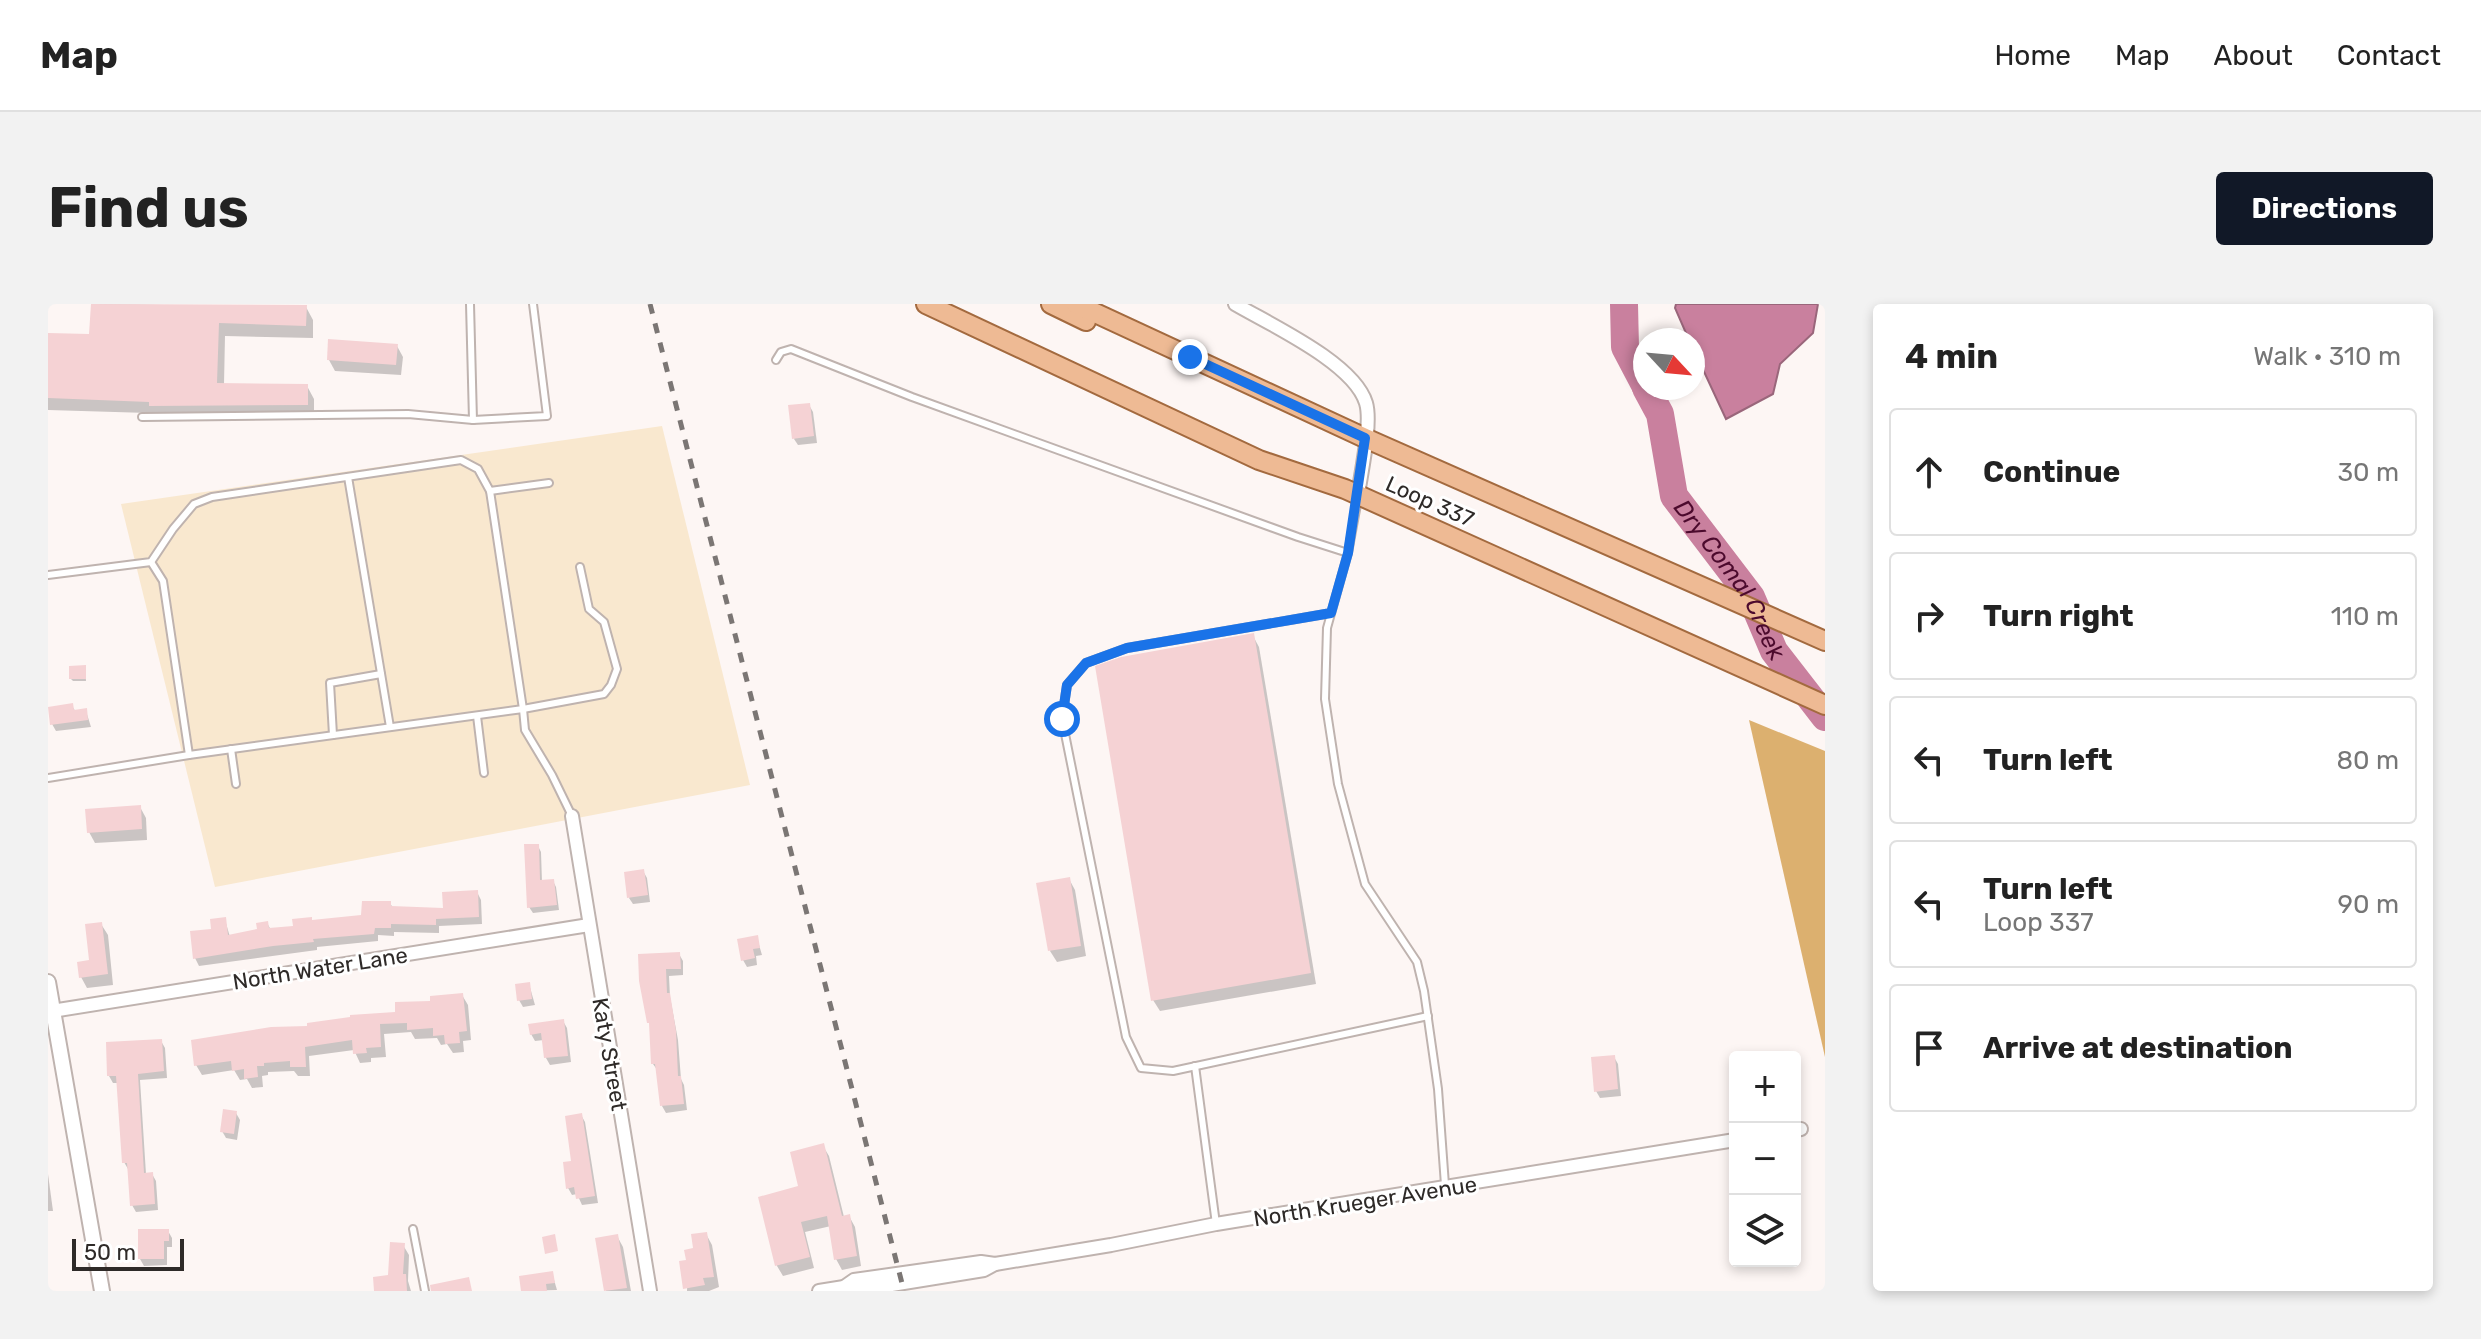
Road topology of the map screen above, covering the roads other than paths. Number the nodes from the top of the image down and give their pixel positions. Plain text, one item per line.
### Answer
1 (470, 304) edge
2 (533, 304) edge
3 (926, 304) edge
4 (955, 304) edge
5 (1051, 304) edge
6 (1076, 304) edge
7 (1235, 304) edge
8 (1190, 357) junction
9 (776, 360) dead end
10 (1162, 416) junction
11 (142, 417) dead end
12 (473, 420) junction
13 (1365, 438) junction
14 (348, 477) junction
15 (549, 483) dead end
16 (490, 491) junction
17 (1358, 495) junction
18 (1348, 553) junction
19 (151, 562) junction
20 (580, 567) dead end
21 (48, 575) edge
22 (1331, 613) junction
23 (1825, 641) edge
24 (381, 674) junction
25 (1825, 705) edge
26 (523, 709) junction
27 (477, 716) junction
28 (390, 727) junction
29 (333, 735) junction
30 (231, 749) junction
31 (189, 755) junction
32 (484, 773) dead end
33 (48, 778) edge
34 (236, 784) dead end
35 (572, 816) joint
36 (589, 925) junction
37 (48, 982) edge
38 (52, 1011) junction
39 (1428, 1016) junction
40 (1195, 1066) junction
41 (1729, 1141) edge
42 (1445, 1188) junction
43 (1216, 1224) junction
44 (413, 1229) dead end
45 (102, 1291) edge
46 (425, 1291) edge
47 (650, 1291) edge
48 (819, 1291) edge

1 - 12 lane
2 - 12 lane
3 - 10 main road, Loop 337
4 - 10 main road
5 - 8 main road
6 - 8 main road, Loop 337
7 - 13 street
8 - 13 main road, Loop 337
9 - 18 lane
10 - 17 main road, Loop 337
11 - 12 lane
13 - 17 street
13 - 23 main road, Loop 337
14 - 16 lane
14 - 19 lane
14 - 24 lane
15 - 16 lane
16 - 26 lane
17 - 18 lane
17 - 25 main road, Loop 337
18 - 22 lane
19 - 21 lane
19 - 31 lane
20 - 26 lane
22 - 39 lane
22 - 40 lane
24 - 28 lane
24 - 29 lane
26 - 27 lane
26 - 35 lane
27 - 28 lane
27 - 32 lane
28 - 29 lane
29 - 30 lane
30 - 31 lane
30 - 34 lane
31 - 33 lane
35 - 36 street, Katy Street
36 - 38 street, North Water Lane
36 - 47 street, Katy Street
37 - 38 street
38 - 45 street
39 - 40 lane
39 - 42 lane
40 - 43 lane
41 - 42 street, North Krueger Avenue
42 - 43 street, North Krueger Avenue
43 - 48 street, North Krueger Avenue
44 - 46 lane

